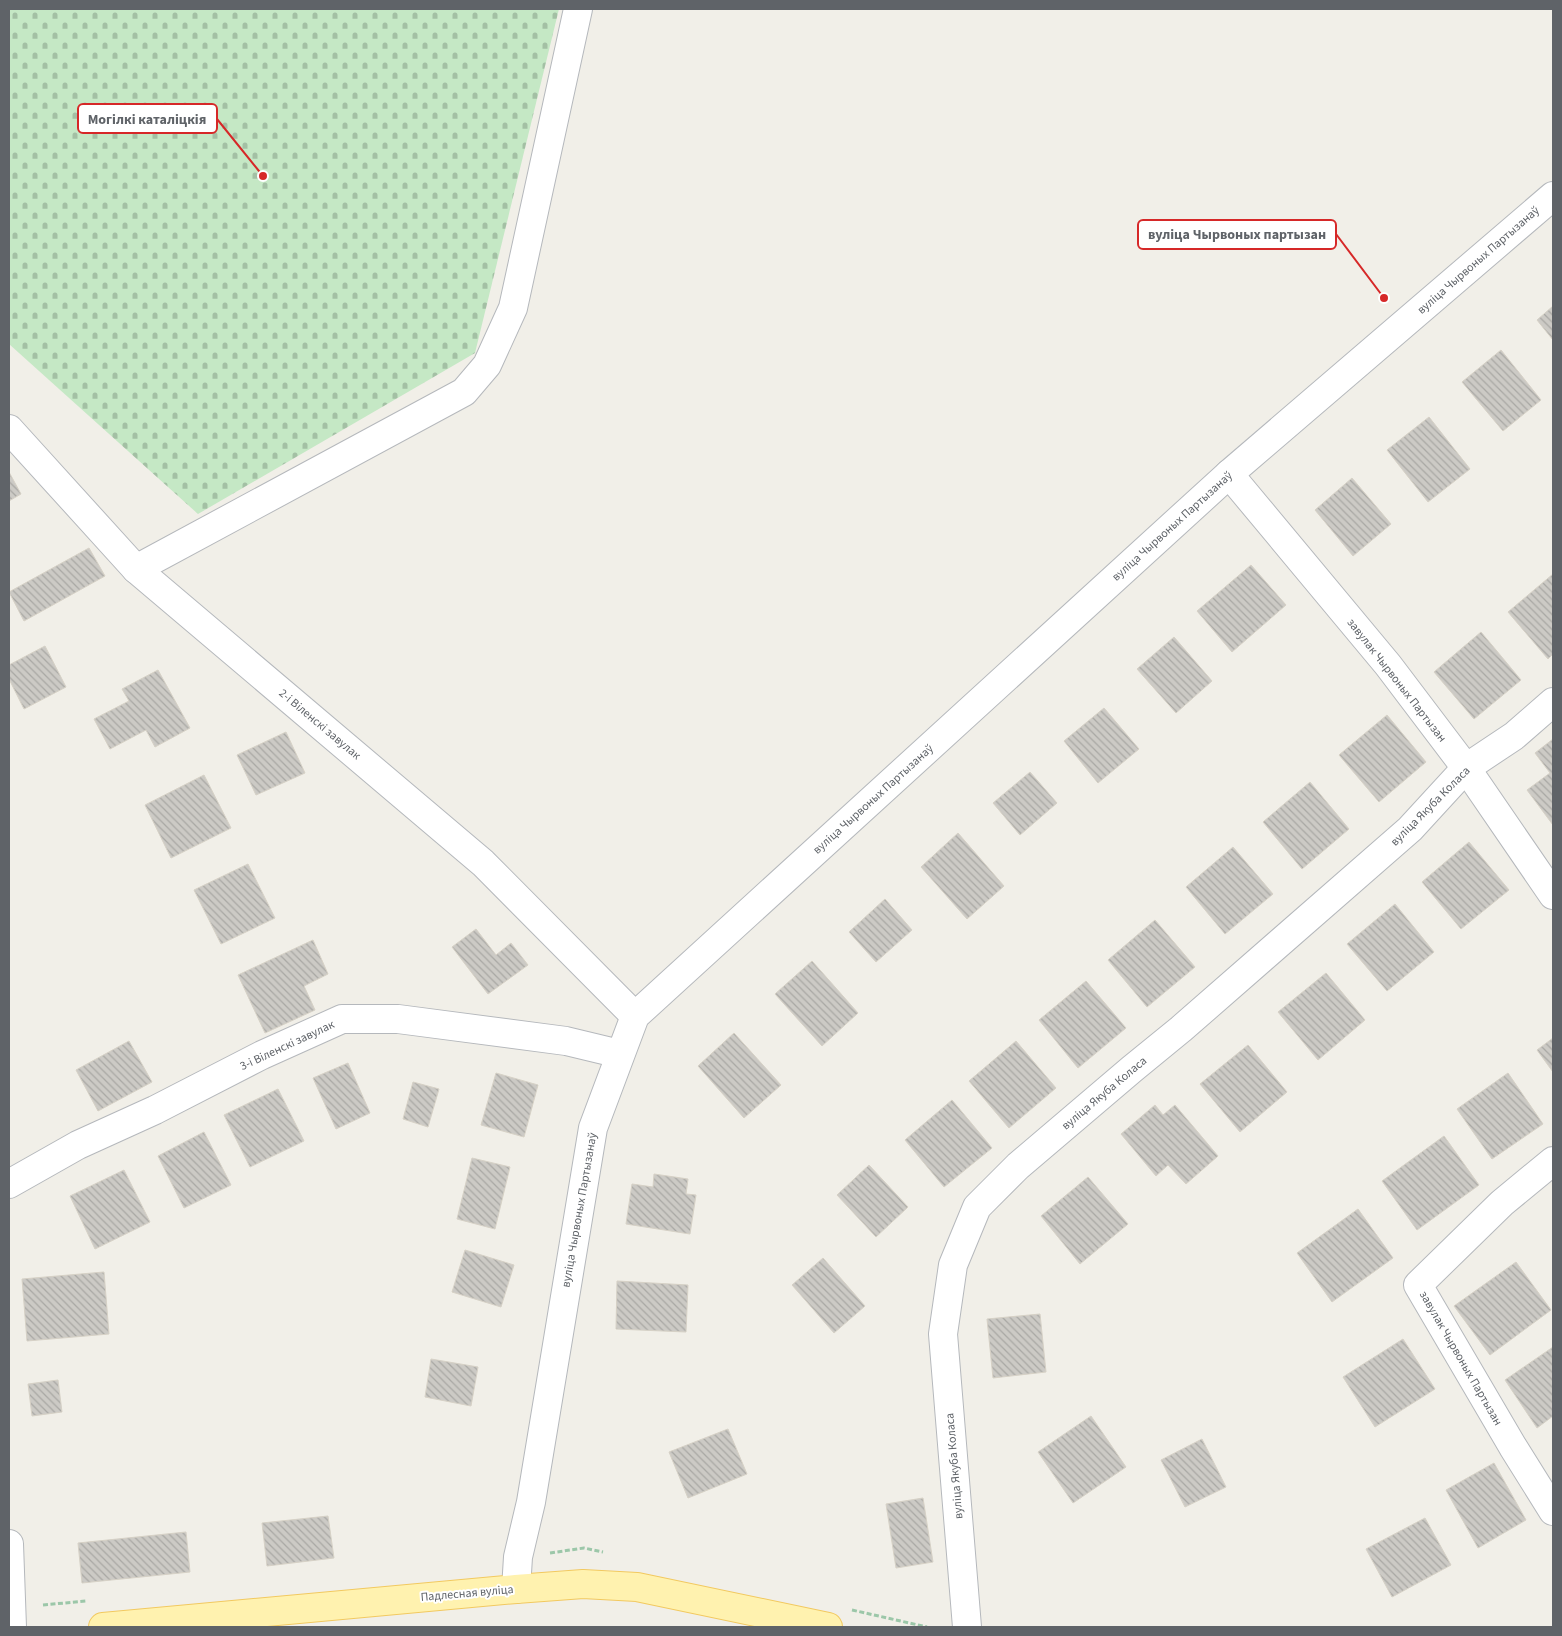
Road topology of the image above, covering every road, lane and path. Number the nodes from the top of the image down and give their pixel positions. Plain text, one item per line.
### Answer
1 (578, 9) edge
2 (1553, 196) edge
3 (9, 429) edge
4 (1229, 474) junction
5 (136, 569) junction
6 (1553, 702) edge
7 (1466, 768) junction
8 (1553, 895) edge
9 (635, 1016) junction
10 (620, 1054) junction
11 (1553, 1161) edge
12 (9, 1184) edge
13 (1553, 1511) edge
14 (9, 1546) edge
15 (516, 1589) junction
16 (12, 1627) edge
17 (103, 1627) edge
18 (828, 1627) edge
19 (967, 1627) edge

1 - 5 street
2 - 4 street, вуліца Чырвоных Партызанаў
3 - 5 street, 2-і Віленскі завулак
4 - 7 street, завулак Чырвоных Партызан
4 - 9 street, вуліца Чырвоных Партызанаў
5 - 9 street, 2-і Віленскі завулак
6 - 7 street, вуліца Якуба Коласа
7 - 8 street, завулак Чырвоных Партызан
7 - 19 street, вуліца Якуба Коласа
9 - 10 street, вуліца Чырвоных Партызанаў
10 - 12 street, 3-і Віленскі завулак
10 - 15 street, вуліца Чырвоных Партызанаў
11 - 13 street, завулак Чырвоных Партызан
14 - 16 street
15 - 17 main road, Падлесная вуліца
15 - 18 main road, Падлесная вуліца

